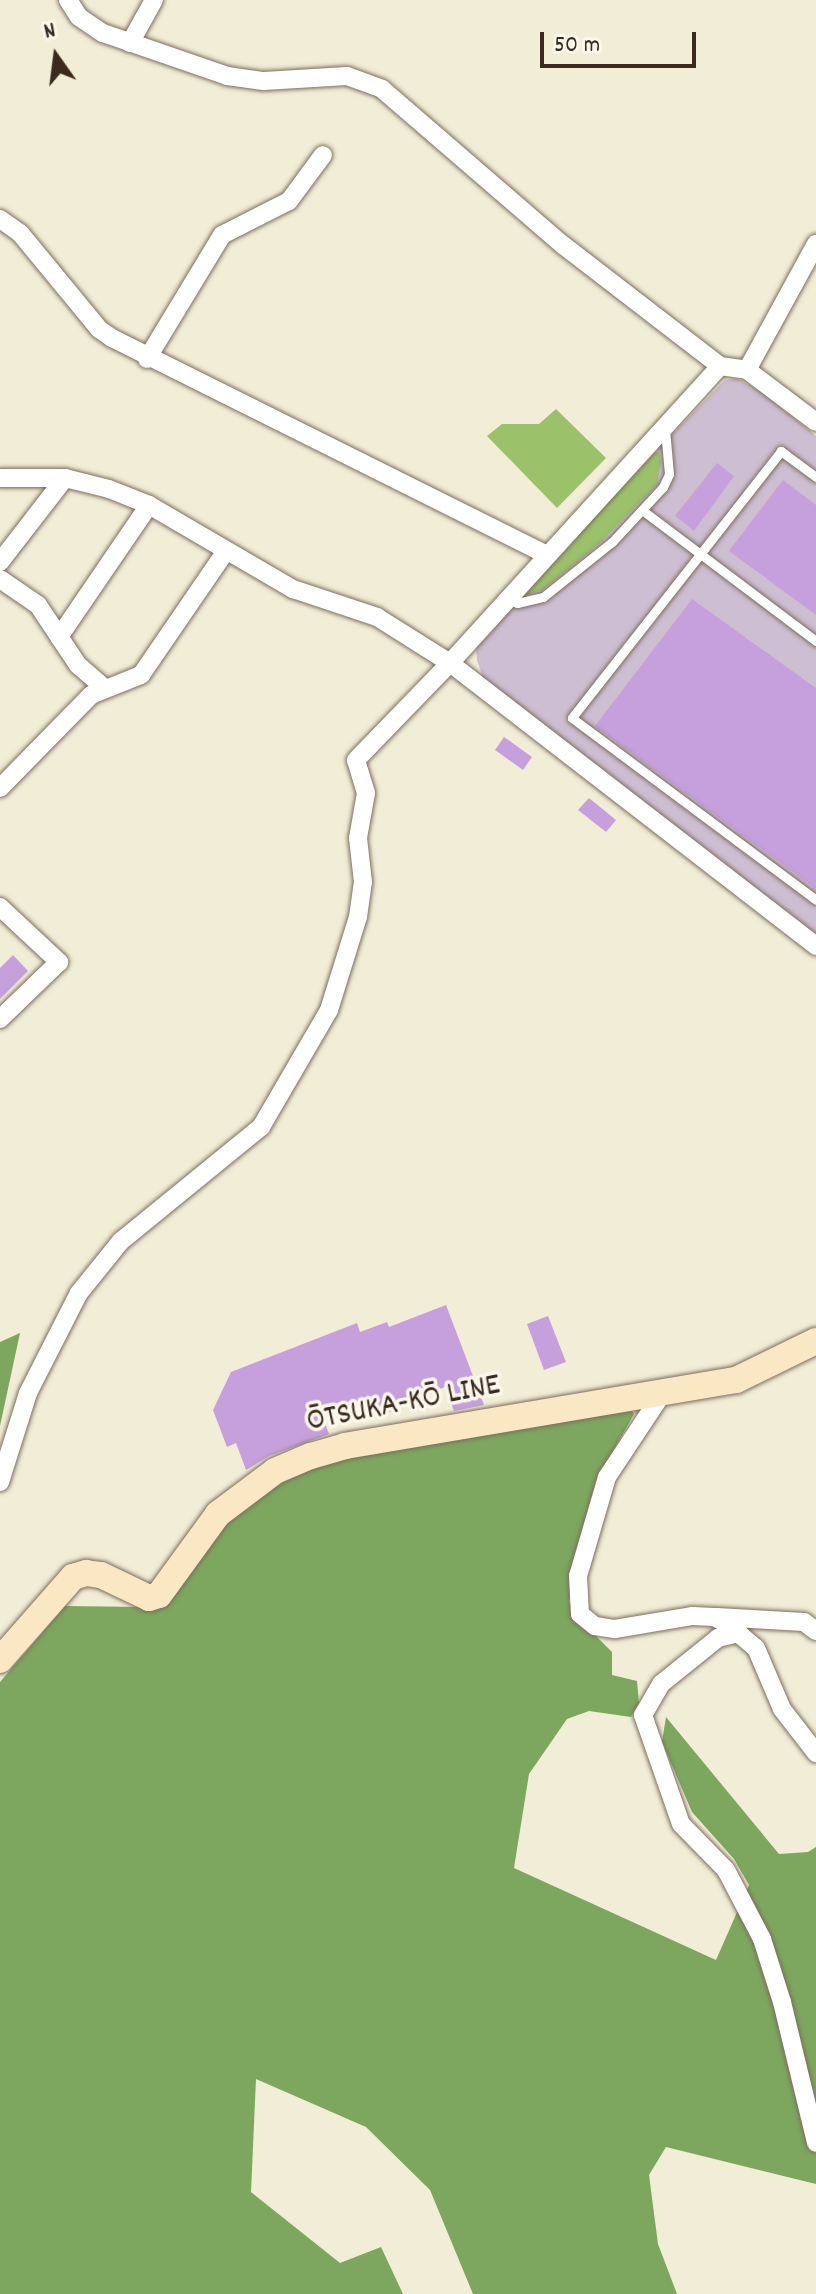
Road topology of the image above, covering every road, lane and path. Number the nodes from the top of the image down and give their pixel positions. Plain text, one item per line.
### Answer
1 (68, 0) edge
2 (154, 0) edge
3 (130, 43) junction
4 (323, 155) dead end
5 (0, 219) edge
6 (816, 244) edge
7 (147, 359) junction
8 (720, 366) junction
9 (747, 370) junction
10 (816, 422) edge
11 (665, 426) junction
12 (816, 477) edge
13 (0, 478) edge
14 (65, 478) junction
15 (149, 505) junction
16 (642, 510) junction
17 (226, 551) junction
18 (545, 554) junction
19 (701, 554) junction
20 (0, 562) edge
21 (0, 579) edge
22 (506, 599) junction
23 (59, 637) junction
24 (816, 641) edge
25 (450, 663) junction
26 (104, 688) junction
27 (0, 788) edge
28 (816, 900) edge
29 (0, 907) edge
30 (816, 946) edge
31 (0, 1019) edge
32 (816, 1341) edge
33 (662, 1394) junction
34 (0, 1482) edge
35 (714, 1617) junction
36 (816, 1631) edge
37 (739, 1633) junction
38 (0, 1660) edge
39 (816, 1753) edge
40 (816, 2143) edge

1 - 3 street
2 - 3 street
3 - 8 street
4 - 7 street
5 - 7 street
6 - 9 street
7 - 18 street
8 - 9 street
8 - 11 street
9 - 10 street
11 - 16 lane
11 - 18 street
12 - 19 lane
13 - 14 street
14 - 15 street
14 - 20 street
15 - 17 street
15 - 23 street
16 - 19 lane
16 - 22 lane
17 - 25 street
17 - 26 street
18 - 22 street
19 - 24 lane
19 - 28 lane
21 - 23 street
22 - 25 street
23 - 26 street
25 - 30 street
25 - 34 street
26 - 27 street
29 - 31 street
32 - 33 main road, ŌTSUKA-KŌ LINE
33 - 35 street
33 - 38 main road, ŌTSUKA-KŌ LINE
35 - 36 street
35 - 37 street
37 - 39 street
37 - 40 street

